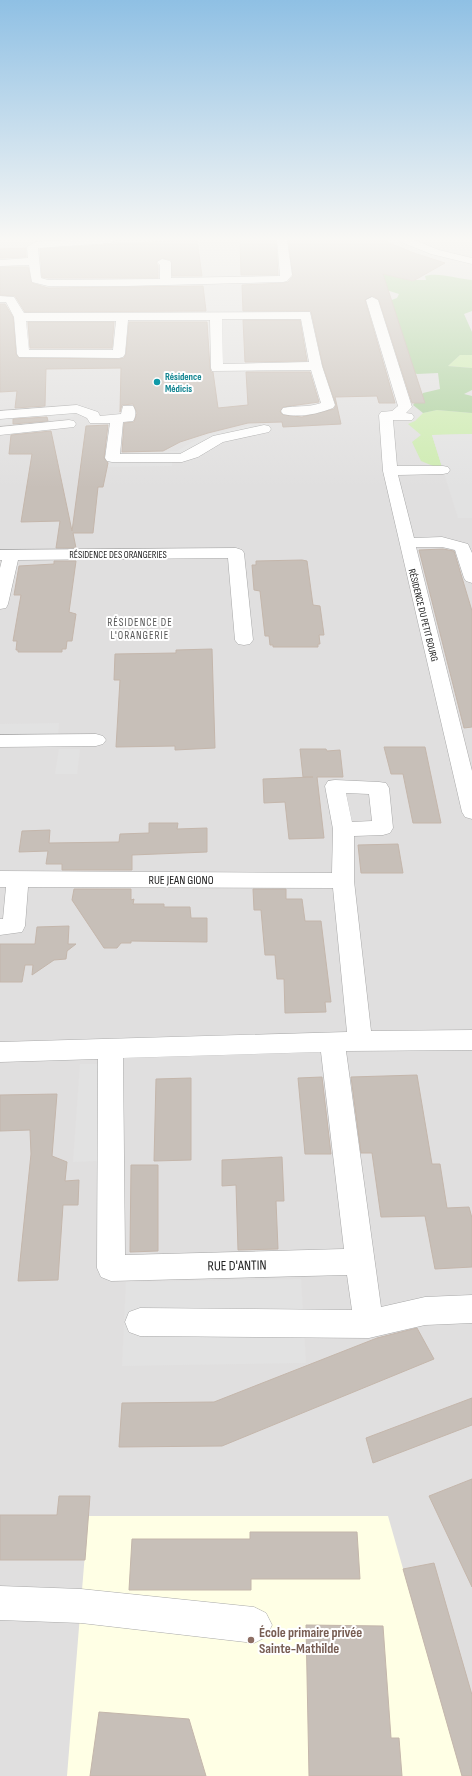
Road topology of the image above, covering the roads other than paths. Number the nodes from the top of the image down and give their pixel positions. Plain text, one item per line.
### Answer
1 (20, 323) edge
2 (122, 323) edge
3 (216, 323) edge
4 (308, 323) edge
5 (379, 323) edge
6 (316, 366) junction
7 (128, 409) dead end
8 (288, 411) dead end
9 (0, 415) edge
10 (117, 419) junction
11 (95, 420) junction
12 (264, 429) dead end
13 (0, 431) edge
14 (443, 470) dead end
15 (390, 471) junction
16 (407, 543) junction
17 (5, 555) edge
18 (472, 578) edge
19 (0, 604) edge
20 (244, 640) dead end
21 (96, 740) dead end
22 (0, 741) edge
23 (464, 744) edge
24 (472, 812) edge
25 (343, 829) dead end
26 (9, 879) edge
27 (343, 881) junction
28 (0, 927) edge
29 (472, 1040) edge
30 (360, 1041) junction
31 (332, 1042) junction
32 (110, 1048) junction
33 (0, 1052) edge
34 (360, 1262) junction
35 (472, 1309) edge
36 (140, 1322) dead end
37 (369, 1324) junction
38 (0, 1603) edge
39 (254, 1624) dead end

1 - 2 street
3 - 6 street
4 - 6 street
5 - 15 street, RÉSIDENCE DU PETIT BOURG
6 - 8 street
7 - 10 street
9 - 11 street
10 - 11 street
10 - 12 street
11 - 13 street
14 - 15 street
15 - 16 street, RÉSIDENCE DU PETIT BOURG
16 - 18 street
16 - 23 street, RÉSIDENCE DU PETIT BOURG
17 - 19 street
17 - 20 street, RÉSIDENCE DES ORANGERIES
21 - 22 street
23 - 24 street, RÉSIDENCE DU PETIT BOURG
25 - 27 street
26 - 27 street, RUE JEAN GIONO
26 - 28 street, RUE JEAN GIONO
27 - 30 street
29 - 30 street
30 - 31 street
31 - 32 street
31 - 34 street
32 - 33 street
32 - 34 street, RUE D'ANTIN
34 - 37 street
35 - 37 street
36 - 37 street
38 - 39 street

